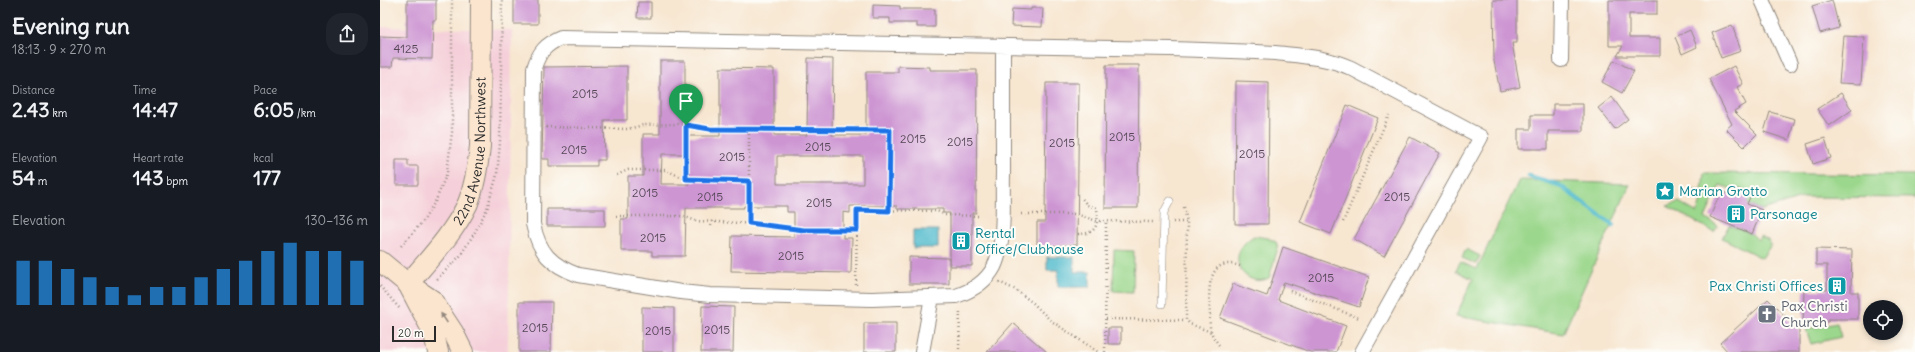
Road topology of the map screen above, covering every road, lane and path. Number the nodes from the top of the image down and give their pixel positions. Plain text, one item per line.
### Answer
1 (452, 0) edge
2 (481, 0) edge
3 (1562, 0) edge
4 (1762, 0) edge
5 (1004, 47) junction
6 (1561, 60) dead end
7 (1790, 64) dead end
8 (1389, 115) dead end
9 (686, 125) junction
10 (534, 126) junction
11 (749, 129) junction
12 (617, 175) dead end
13 (686, 179) junction
14 (749, 181) junction
15 (1081, 197) dead end
16 (1170, 201) dead end
17 (1184, 207) dead end
18 (889, 211) junction
19 (1021, 214) dead end
20 (616, 216) dead end
21 (980, 216) dead end
22 (712, 221) junction
23 (1097, 221) junction
24 (1106, 221) junction
25 (1164, 222) junction
26 (1187, 222) junction
27 (1343, 222) dead end
28 (749, 223) junction
29 (711, 226) dead end
30 (857, 230) junction
31 (1078, 234) dead end
32 (401, 246) dead end
33 (380, 261) edge
34 (1240, 266) dead end
35 (998, 281) dead end
36 (408, 284) junction
37 (380, 286) edge
38 (856, 290) dead end
39 (1290, 292) dead end
40 (932, 297) junction
41 (1162, 304) dead end
42 (960, 306) dead end
43 (402, 310) dead end
44 (1359, 318) dead end
45 (1106, 319) junction
46 (1186, 320) junction
47 (1211, 332) junction
48 (1219, 345) dead end
49 (959, 349) dead end
50 (438, 352) edge
51 (463, 352) edge
52 (922, 352) edge
53 (1098, 352) edge
54 (1106, 352) edge
55 (1362, 352) edge

1 - 32 path
2 - 36 street, 22nd Avenue Northwest
3 - 6 street
4 - 7 street
5 - 10 street
5 - 40 street
5 - 55 street
8 - 27 path
9 - 10 path
9 - 11 path
9 - 13 path
10 - 40 street
11 - 14 path
11 - 18 path
12 - 13 path
13 - 14 path
14 - 28 path
15 - 23 path
16 - 25 lane
17 - 26 path
18 - 21 path
18 - 30 path
19 - 23 path
20 - 22 path
22 - 28 path
22 - 29 path
23 - 24 path
23 - 31 path
24 - 25 path
24 - 45 path
25 - 26 path
25 - 41 lane
26 - 46 path
28 - 30 path
30 - 38 path
33 - 36 street
34 - 47 path
35 - 53 path
36 - 50 street
51 -> 36 street
37 - 43 path
39 - 44 path
40 - 52 street
42 - 49 path
45 - 46 path
45 - 54 path
46 - 47 path
47 - 48 path

